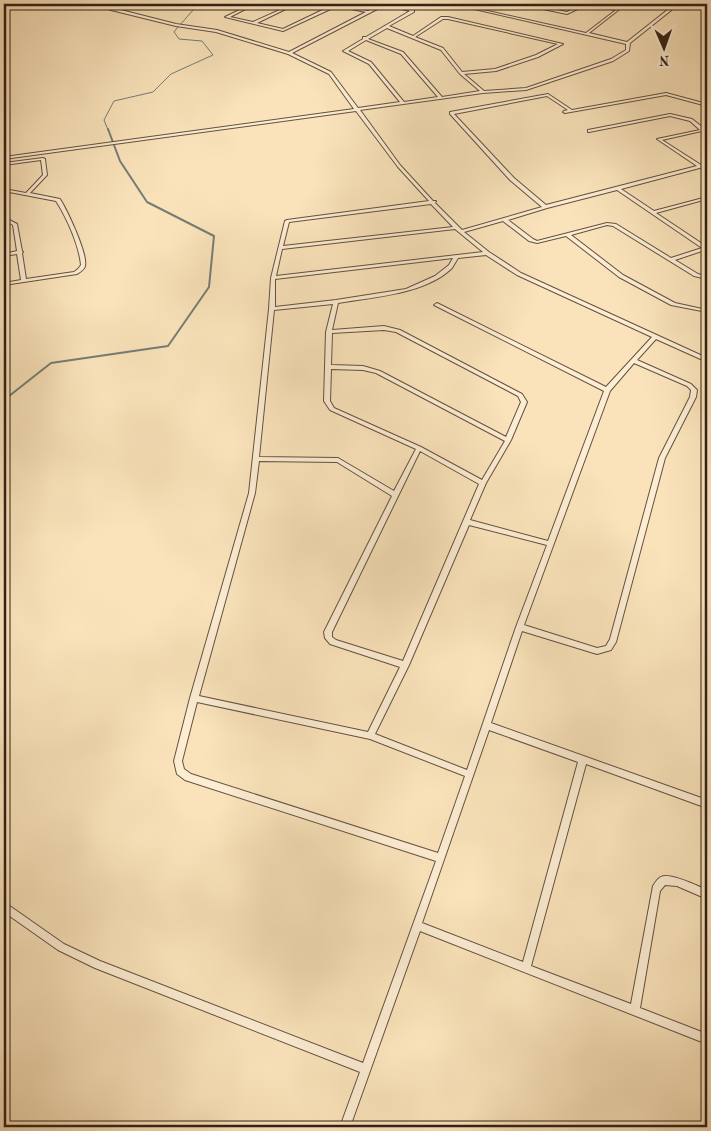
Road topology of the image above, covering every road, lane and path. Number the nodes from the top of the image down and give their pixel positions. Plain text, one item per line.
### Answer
1 (35, 4) edge
2 (42, 4) edge
3 (100, 4) edge
4 (254, 4) edge
5 (296, 4) edge
6 (334, 4) edge
7 (384, 4) edge
8 (454, 4) edge
9 (521, 4) edge
10 (588, 4) edge
11 (625, 4) edge
12 (677, 4) edge
13 (463, 5) edge
14 (617, 10) junction
15 (367, 12) junction
16 (254, 23) junction
17 (386, 26) junction
18 (587, 33) junction
19 (413, 37) junction
20 (364, 38) junction
21 (628, 42) junction
22 (289, 53) junction
23 (461, 73) junction
24 (483, 92) junction
25 (440, 98) junction
26 (404, 103) junction
27 (707, 105) edge
28 (356, 109) junction
29 (571, 111) junction
30 (565, 112) dead end
31 (705, 130) edge
32 (589, 131) dead end
33 (43, 153) junction
34 (4, 158) edge
35 (43, 159) junction
36 (4, 164) edge
37 (707, 165) edge
38 (701, 167) junction
39 (617, 188) junction
40 (4, 190) edge
41 (28, 193) junction
42 (707, 198) edge
43 (434, 202) junction
44 (545, 208) junction
45 (654, 212) junction
46 (4, 218) edge
47 (504, 219) junction
48 (456, 228) junction
49 (461, 232) junction
50 (567, 234) junction
51 (281, 248) junction
52 (706, 248) edge
53 (21, 252) junction
54 (487, 253) junction
55 (4, 255) edge
56 (456, 257) junction
57 (671, 260) junction
58 (274, 278) junction
59 (707, 278) edge
60 (24, 281) junction
61 (4, 284) edge
62 (336, 302) junction
63 (437, 305) dead end
64 (272, 309) junction
65 (707, 311) edge
66 (329, 332) junction
67 (655, 337) junction
68 (707, 360) edge
69 (634, 361) junction
70 (329, 367) junction
71 (607, 390) junction
72 (508, 440) junction
73 (419, 448) junction
74 (256, 459) junction
75 (483, 483) junction
76 (396, 495) junction
77 (468, 522) junction
78 (551, 544) junction
79 (520, 627) junction
80 (406, 665) junction
81 (194, 698) junction
82 (486, 724) junction
83 (370, 736) junction
84 (583, 760) junction
85 (469, 774) junction
86 (707, 804) edge
87 (441, 858) junction
88 (707, 894) edge
89 (4, 907) edge
90 (418, 926) junction
91 (526, 968) junction
92 (635, 1011) junction
93 (707, 1039) edge
94 (366, 1068) junction
95 (345, 1127) edge

1 - 2 street
3 - 22 street
4 - 16 street
5 - 16 street
6 - 15 street
6 - 16 street
7 - 15 street
7 - 17 street
8 - 13 street
9 - 10 street
10 - 14 street
11 - 14 street
12 - 21 street
13 - 18 street
14 - 18 street
15 - 22 street
17 - 19 street
17 - 20 street
18 - 21 street
19 - 23 street
19 - 23 street
20 - 25 street
20 - 26 street
21 - 24 street
22 - 28 street
23 - 24 street
24 - 25 street
25 - 26 street
26 - 28 street
27 - 29 street
28 - 33 street
28 - 43 street
29 - 30 street
29 - 44 street
31 - 32 street
31 - 38 street
33 - 34 street
33 - 35 street
35 - 36 street
35 - 41 street
37 - 38 street
38 - 39 street
39 - 44 street
39 - 45 street
40 - 41 street
41 - 60 street
42 - 45 street
43 - 48 street
43 - 51 street
44 - 47 street
45 - 52 street
46 - 53 street
47 - 49 street
47 - 50 street
48 - 49 street
48 - 51 street
49 - 54 street
50 - 57 street
50 - 65 street
51 - 58 street
52 - 57 street
53 - 55 street
53 - 60 street
54 - 56 street
54 - 67 street
56 - 58 street
56 - 62 street
57 - 59 street
58 - 64 street
60 - 61 street
62 - 64 street
62 - 66 street
63 - 71 street
64 - 74 street
66 - 70 street
66 - 72 street
67 - 68 street
67 - 69 street
69 - 71 street
69 - 79 street
70 - 72 street
70 - 73 street
71 - 78 street
72 - 75 street
73 - 75 street
73 - 76 street
74 - 76 street
74 - 81 street
75 - 77 street
76 - 80 street
77 - 78 street
77 - 80 street
78 - 79 street
79 - 82 street
80 - 83 street
81 - 83 street
81 - 87 street
82 - 84 street
82 - 85 street
83 - 85 street
84 - 86 street
84 - 91 street
85 - 87 street
87 - 90 street
88 - 92 street
89 - 94 street
90 - 91 street
90 - 94 street
91 - 92 street
92 - 93 street
94 - 95 street

